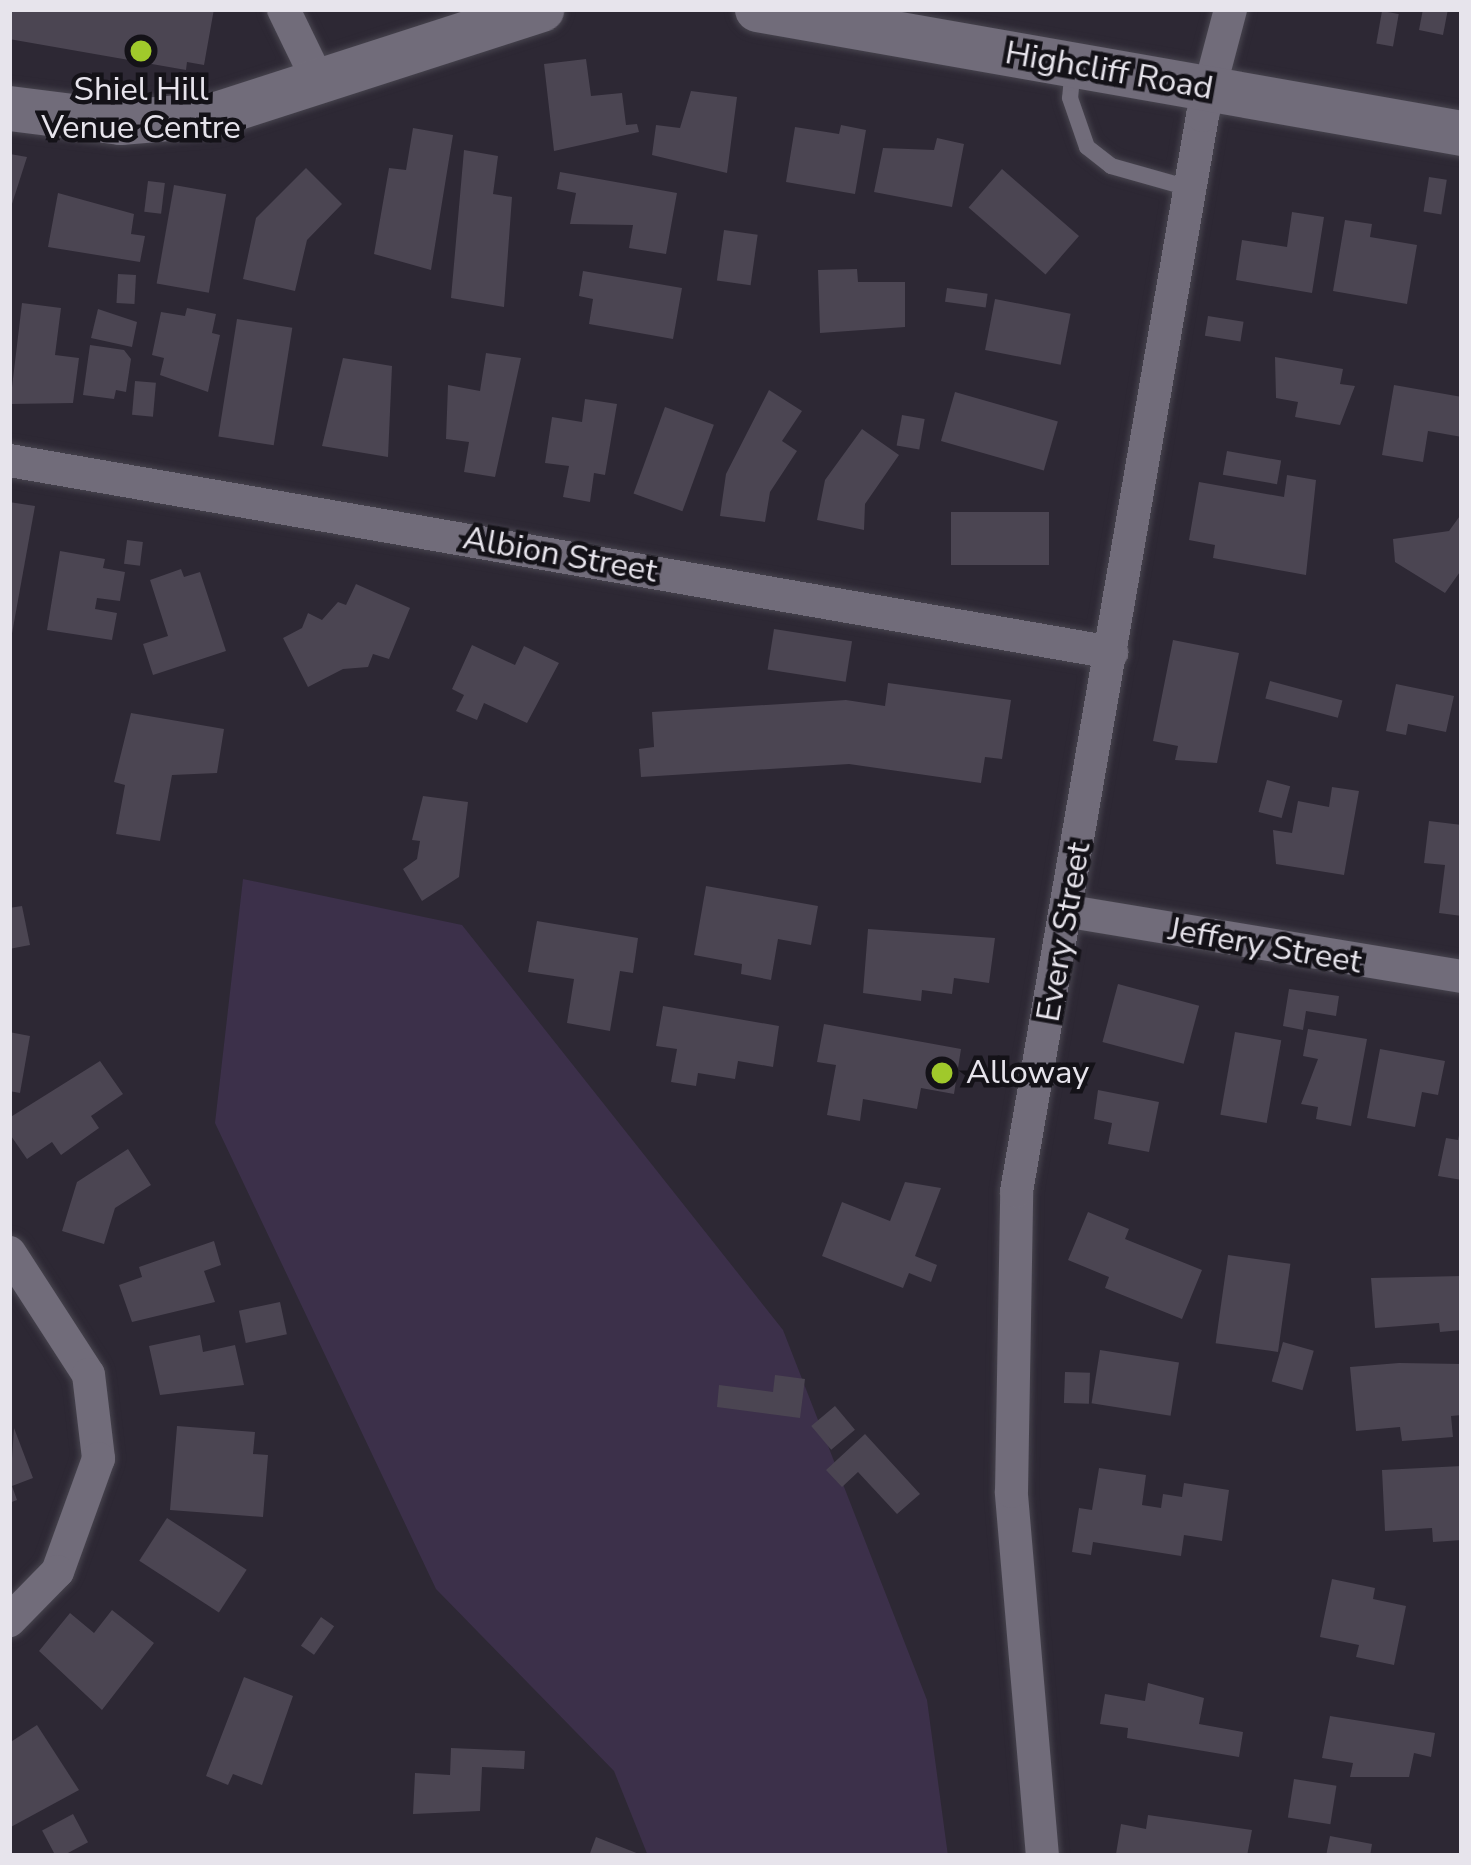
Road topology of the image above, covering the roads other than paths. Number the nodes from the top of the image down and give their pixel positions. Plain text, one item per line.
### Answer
1 (283, 9) edge
2 (541, 9) edge
3 (757, 9) edge
4 (1229, 9) edge
5 (1073, 64) junction
6 (319, 82) junction
7 (1210, 88) junction
8 (9, 109) edge
9 (1462, 133) edge
10 (1190, 188) junction
11 (9, 460) edge
12 (1111, 652) junction
13 (1069, 911) junction
14 (1462, 976) edge
15 (9, 1252) edge
16 (9, 1620) edge
17 (1042, 1856) edge

1 - 6 street
2 - 6 main road
3 - 5 main road, Highcliff Road
4 - 7 street, Every Street
5 - 7 main road, Highcliff Road
5 - 10 lane
6 - 8 main road
7 - 9 main road, Highcliff Road
7 - 10 street, Every Street
10 - 12 street, Every Street
11 - 12 street, Albion Street
12 - 13 street, Every Street
13 - 14 street, Jeffery Street
13 - 17 street, Every Street
15 - 16 street

